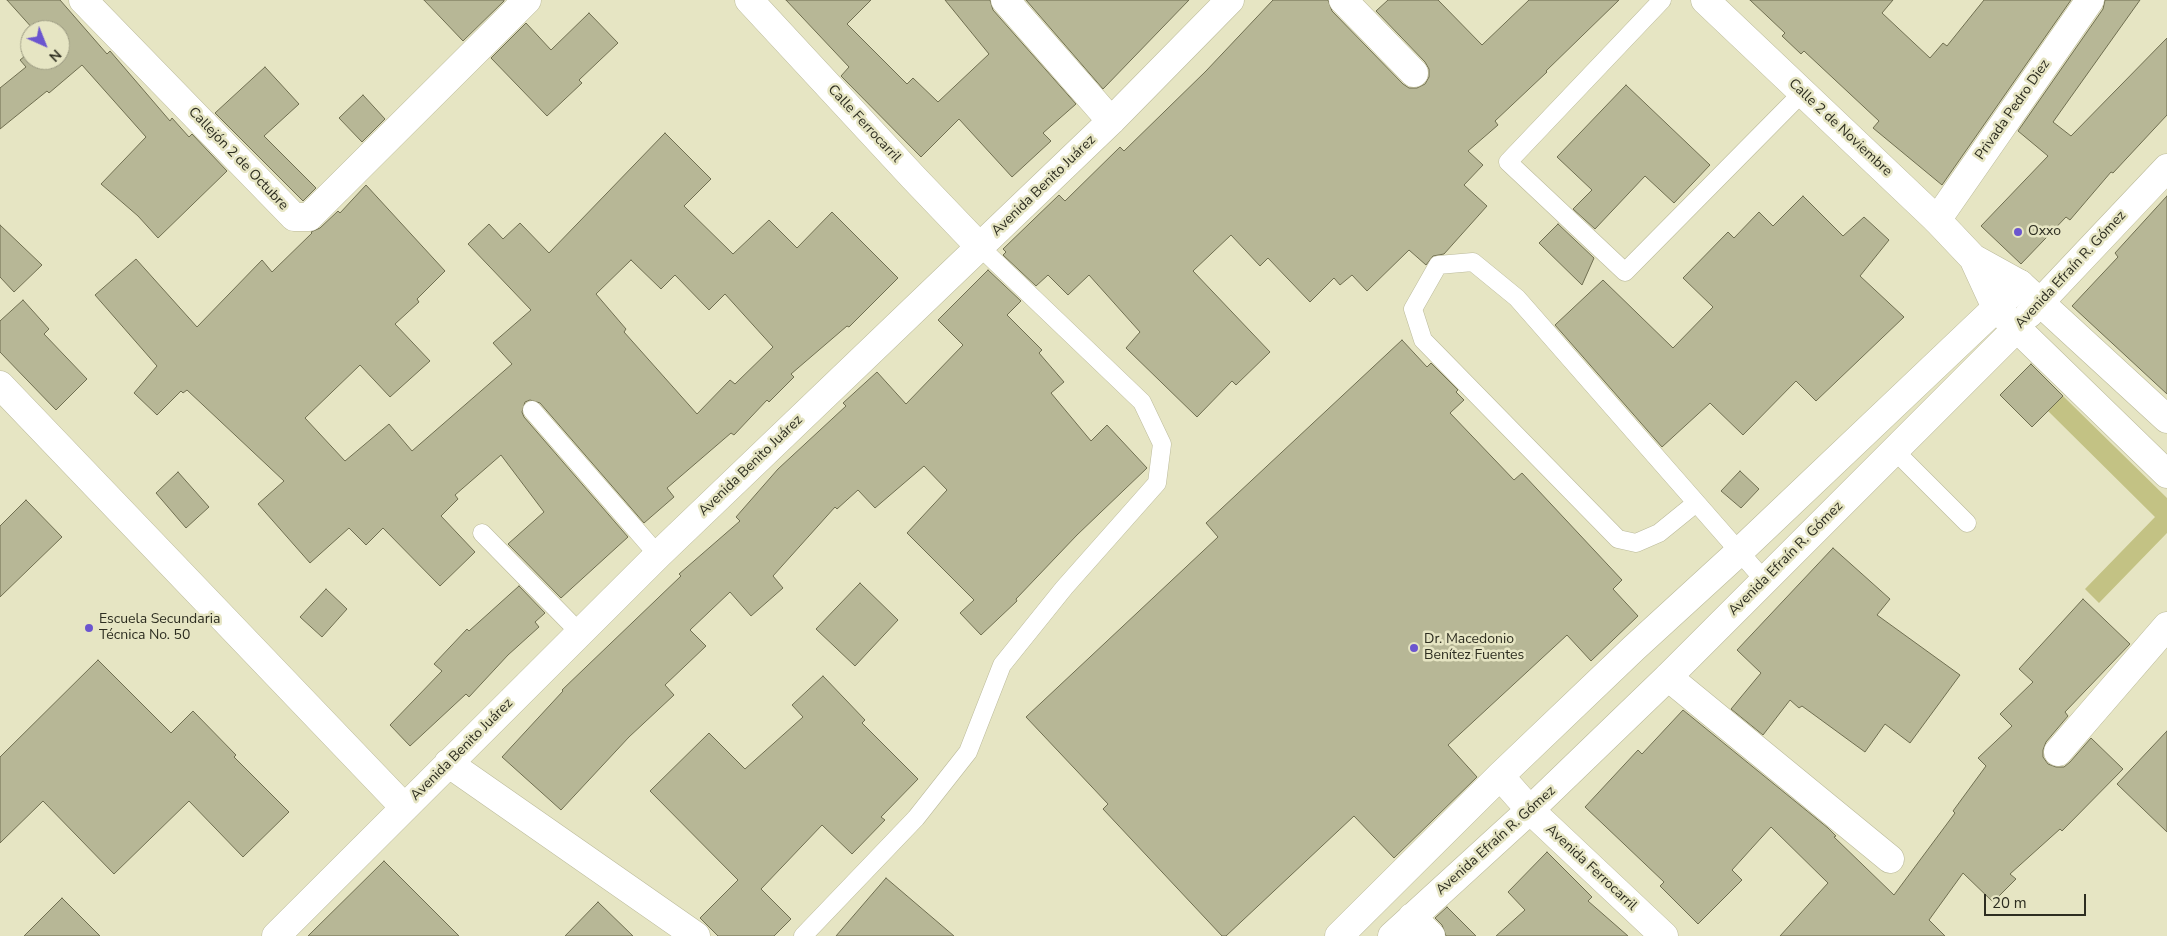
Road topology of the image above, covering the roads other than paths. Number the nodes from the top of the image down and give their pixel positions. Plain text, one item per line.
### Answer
1 (83, 0) edge
2 (527, 0) edge
3 (749, 0) edge
4 (1005, 0) edge
5 (1230, 0) edge
6 (1343, 0) edge
7 (1662, 0) edge
8 (1705, 0) edge
9 (2090, 0) edge
10 (1414, 73) dead end
11 (1802, 93) junction
12 (1111, 121) junction
13 (2167, 168) edge
14 (1937, 220) junction
15 (980, 247) junction
16 (1973, 258) junction
17 (2020, 284) junction
18 (2041, 302) junction
19 (1996, 308) junction
20 (2017, 328) junction
21 (0, 385) edge
22 (532, 410) dead end
23 (2167, 419) edge
24 (1895, 451) junction
25 (2167, 474) edge
26 (1696, 503) junction
27 (1967, 523) dead end
28 (482, 533) dead end
29 (1740, 551) junction
30 (658, 555) junction
31 (1765, 581) junction
32 (2167, 626) edge
33 (580, 633) junction
34 (1668, 677) junction
35 (2058, 752) dead end
36 (448, 763) junction
37 (1500, 776) junction
38 (404, 807) junction
39 (1530, 810) junction
40 (1890, 859) dead end
41 (1412, 917) junction
42 (281, 934) edge
43 (696, 936) edge
44 (802, 936) edge
45 (1339, 936) edge
46 (1392, 936) edge
47 (1431, 936) edge
48 (1664, 936) edge

1 - 2 street, Callejón 2 de Octubre
3 - 15 street, Calle Ferrocarril
4 - 12 street
5 - 12 street, Avenida Benito Juárez
6 - 10 street
7 - 11 lane
8 - 11 street, Calle 2 de Noviembre
9 - 14 street, Privada Pedro Diez
11 - 14 street, Calle 2 de Noviembre
12 - 15 street, Avenida Benito Juárez
13 - 18 street, Avenida Efraín R. Gómez
14 - 16 street, Calle 2 de Noviembre
15 - 30 street, Avenida Benito Juárez
15 - 44 lane
16 - 17 street, Calle 2 de Noviembre
16 - 19 street, Calle 2 de Noviembre
17 - 18 street, Calle 2 de Noviembre
17 - 19 street, Avenida Efraín R. Gómez
18 - 20 street, Avenida Efraín R. Gómez
18 - 23 street, Calle 2 de Noviembre
19 - 20 street, Calle 2 de Noviembre
19 - 29 street, Avenida Efraín R. Gómez
20 - 24 street, Avenida Efraín R. Gómez
20 - 25 street, Calle 2 de Noviembre
21 - 38 street
22 - 30 lane
24 - 27 lane
24 - 31 street, Avenida Efraín R. Gómez
26 - 26 lane
26 - 29 lane
28 - 33 lane
29 - 31 lane
29 - 37 street, Avenida Efraín R. Gómez
30 - 33 street, Avenida Benito Juárez
31 - 34 street, Avenida Efraín R. Gómez
32 - 35 street
33 - 36 street, Avenida Benito Juárez
34 - 39 street, Avenida Efraín R. Gómez
34 - 40 street
36 - 38 street, Avenida Benito Juárez
36 - 43 street
37 - 39 street, Avenida Ferrocarril
37 - 45 street, Avenida Efraín R. Gómez
38 - 42 street, Avenida Benito Juárez
39 - 41 street, Avenida Efraín R. Gómez
39 - 48 street, Avenida Ferrocarril
41 - 46 street, Avenida Efraín R. Gómez
41 - 47 street

